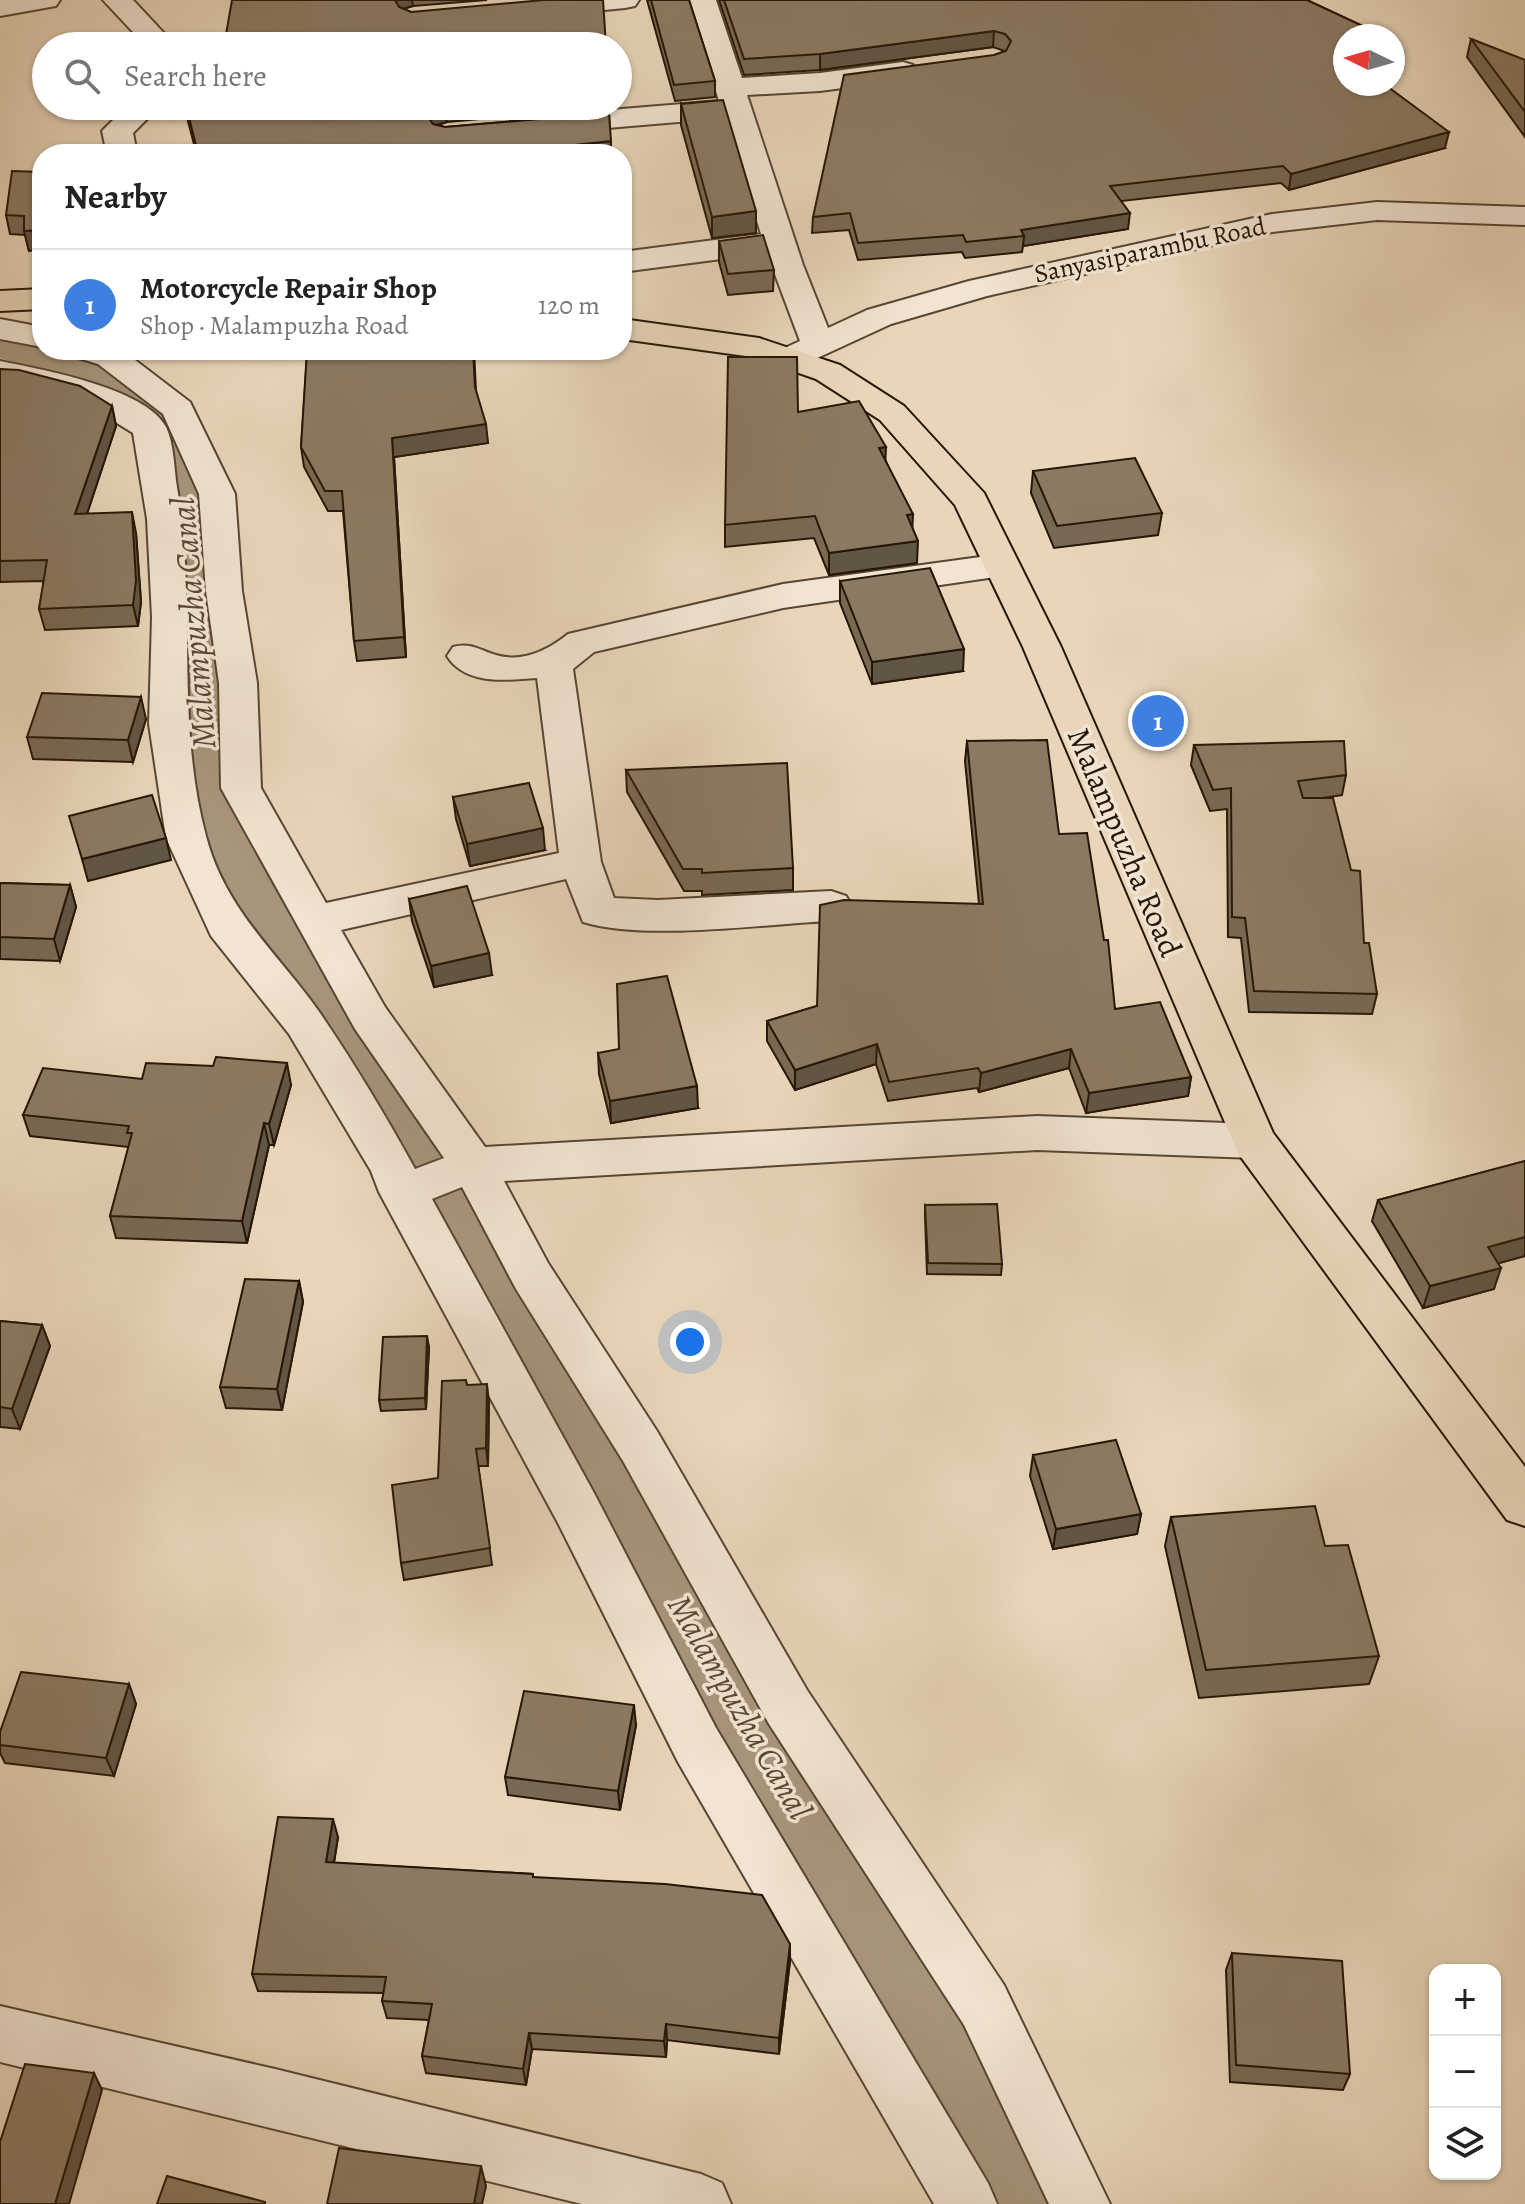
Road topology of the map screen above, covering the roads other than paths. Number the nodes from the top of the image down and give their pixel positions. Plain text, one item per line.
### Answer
1 (46, 0) edge
2 (117, 0) edge
3 (625, 0) edge
4 (702, 0) edge
5 (0, 7) edge
6 (520, 9) edge
7 (148, 32) edge
8 (930, 68) edge
9 (734, 98) junction
10 (632, 112) edge
11 (129, 120) edge
12 (572, 120) edge
13 (528, 126) edge
14 (120, 144) edge
15 (1525, 216) edge
16 (779, 242) junction
17 (632, 261) edge
18 (32, 299) edge
19 (0, 301) edge
20 (0, 329) edge
21 (632, 330) edge
22 (32, 335) edge
23 (803, 352) junction
24 (114, 360) edge
25 (0, 371) edge
26 (1002, 565) junction
27 (466, 656) dead end
28 (554, 665) junction
29 (581, 862) junction
30 (831, 906) edge
31 (318, 920) junction
32 (1254, 1141) junction
33 (473, 1165) junction
34 (402, 1192) junction
35 (1525, 1505) edge
36 (0, 2034) edge
37 (701, 2204) edge
38 (967, 2204) edge
39 (1080, 2204) edge

1 - 5 street
2 - 7 street
3 - 6 street
4 - 9 street
8 - 9 street
9 - 10 street
9 - 16 street
11 - 14 street
12 - 13 street
15 - 23 street, Sanyasiparambu Road
16 - 17 street
16 - 23 street
18 - 19 main road
20 - 22 street
21 - 23 main road, Malampuzha Road
23 - 26 main road, Malampuzha Road
24 - 31 street
25 - 34 street
26 - 28 street
26 - 32 main road, Malampuzha Road
27 - 28 street
28 - 29 street
29 - 30 street
29 - 31 street
31 - 33 street
32 - 33 street
32 - 35 main road, Malampuzha Road
33 - 34 street
33 - 39 street
34 - 38 street
36 - 37 street

